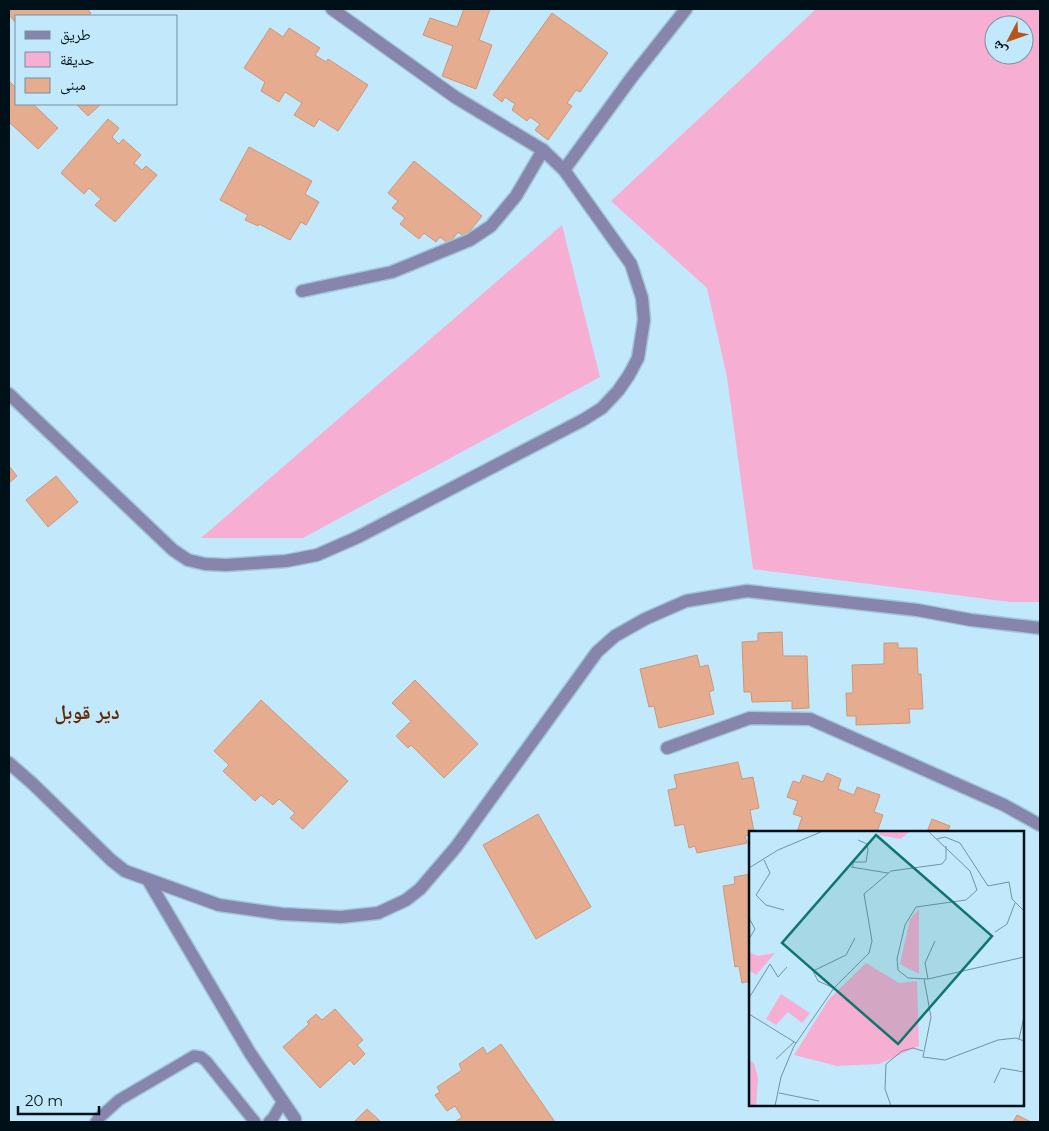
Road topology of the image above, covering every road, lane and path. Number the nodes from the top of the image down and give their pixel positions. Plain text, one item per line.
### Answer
1 (332, 9) edge
2 (686, 9) edge
3 (543, 150) junction
4 (564, 170) junction
5 (302, 291) dead end
6 (9, 394) edge
7 (1040, 628) edge
8 (667, 748) dead end
9 (9, 762) edge
10 (1040, 825) edge
11 (148, 880) junction
12 (283, 1101) junction
13 (295, 1119) dead end
14 (96, 1122) edge
15 (255, 1122) edge
16 (269, 1122) edge

1 - 3 street
2 - 4 street
3 - 4 street
3 - 5 street
4 - 6 street
7 - 11 street
8 - 10 street
9 - 11 street
11 - 12 street
12 - 13 street
12 - 16 lane
14 - 15 lane

